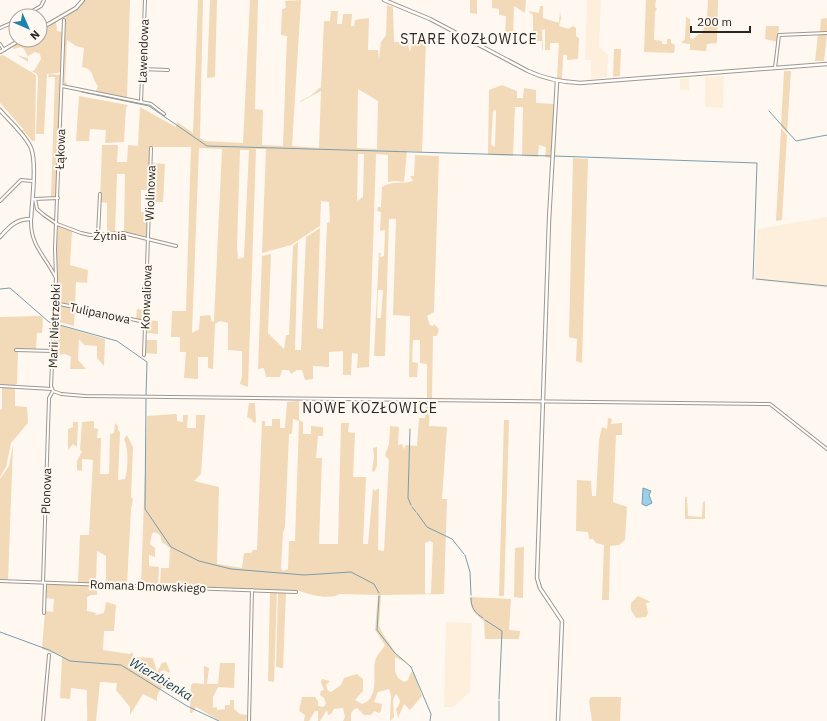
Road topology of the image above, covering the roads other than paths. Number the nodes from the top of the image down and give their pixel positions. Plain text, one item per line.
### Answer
1 (44, 0) edge
2 (83, 0) edge
3 (145, 0) edge
4 (384, 0) edge
5 (37, 8) edge
6 (64, 20) dead end
7 (48, 24) edge
8 (827, 33) edge
9 (0, 44) edge
10 (8, 48) edge
11 (4, 50) junction
12 (0, 52) edge
13 (827, 64) edge
14 (775, 68) junction
15 (142, 70) junction
16 (168, 70) dead end
17 (557, 81) junction
18 (62, 86) junction
19 (141, 102) junction
20 (0, 110) edge
21 (3, 113) junction
22 (164, 114) dead end
23 (0, 116) edge
24 (151, 148) dead end
25 (32, 181) junction
26 (100, 194) dead end
27 (58, 198) junction
28 (33, 199) junction
29 (0, 201) edge
30 (31, 219) junction
31 (57, 224) junction
32 (98, 235) junction
33 (0, 237) edge
34 (148, 238) junction
35 (176, 246) dead end
36 (56, 278) junction
37 (55, 303) junction
38 (145, 322) junction
39 (16, 350) dead end
40 (53, 351) junction
41 (144, 355) dead end
42 (0, 386) edge
43 (53, 390) junction
44 (543, 402) junction
45 (827, 449) edge
46 (0, 581) edge
47 (44, 583) junction
48 (252, 590) junction
49 (296, 592) dead end
50 (44, 613) dead end
51 (49, 655) dead end
52 (43, 721) edge
53 (249, 721) edge
54 (558, 721) edge

1 - 5 street
2 - 7 street
3 - 15 street, Lawendowa
4 - 17 street
6 - 18 street, Łąkowa
8 - 14 street
9 - 11 street
10 - 11 street
11 - 12 street
13 - 14 street
14 - 17 street
15 - 16 street
15 - 19 street, Lawendowa
17 - 44 street
18 - 19 street
18 - 27 street, Łąkowa
19 - 22 street
20 - 21 street, Marii Nietrzebki
21 - 23 street
21 - 25 street, Marii Nietrzebki
24 - 34 street, Wiolinowa
25 - 28 street, Marii Nietrzebki
25 - 29 street
26 - 32 street
27 - 28 street
27 - 31 street, Łąkowa
28 - 30 street, Marii Nietrzebki
28 - 31 street, Żytnia
30 - 33 street
30 - 36 street, Marii Nietrzebki
31 - 32 street, Żytnia
31 - 36 street, Łąkowa
32 - 34 street, Żytnia
34 - 35 street, Żytnia
34 - 38 street, Konwaliowa
36 - 37 street, Marii Nietrzebki
37 - 38 street, Tulipanowa
37 - 40 street, Marii Nietrzebki
38 - 41 street, Konwaliowa
39 - 40 street
40 - 43 street, Marii Nietrzebki
42 - 43 street
43 - 44 street
43 - 47 street, Plonowa
44 - 45 street
44 - 54 street
46 - 47 street, Romana Dmowskiego
47 - 48 street, Romana Dmowskiego
47 - 50 street, Plonowa
48 - 49 street, Romana Dmowskiego
48 - 53 street
51 - 52 street

